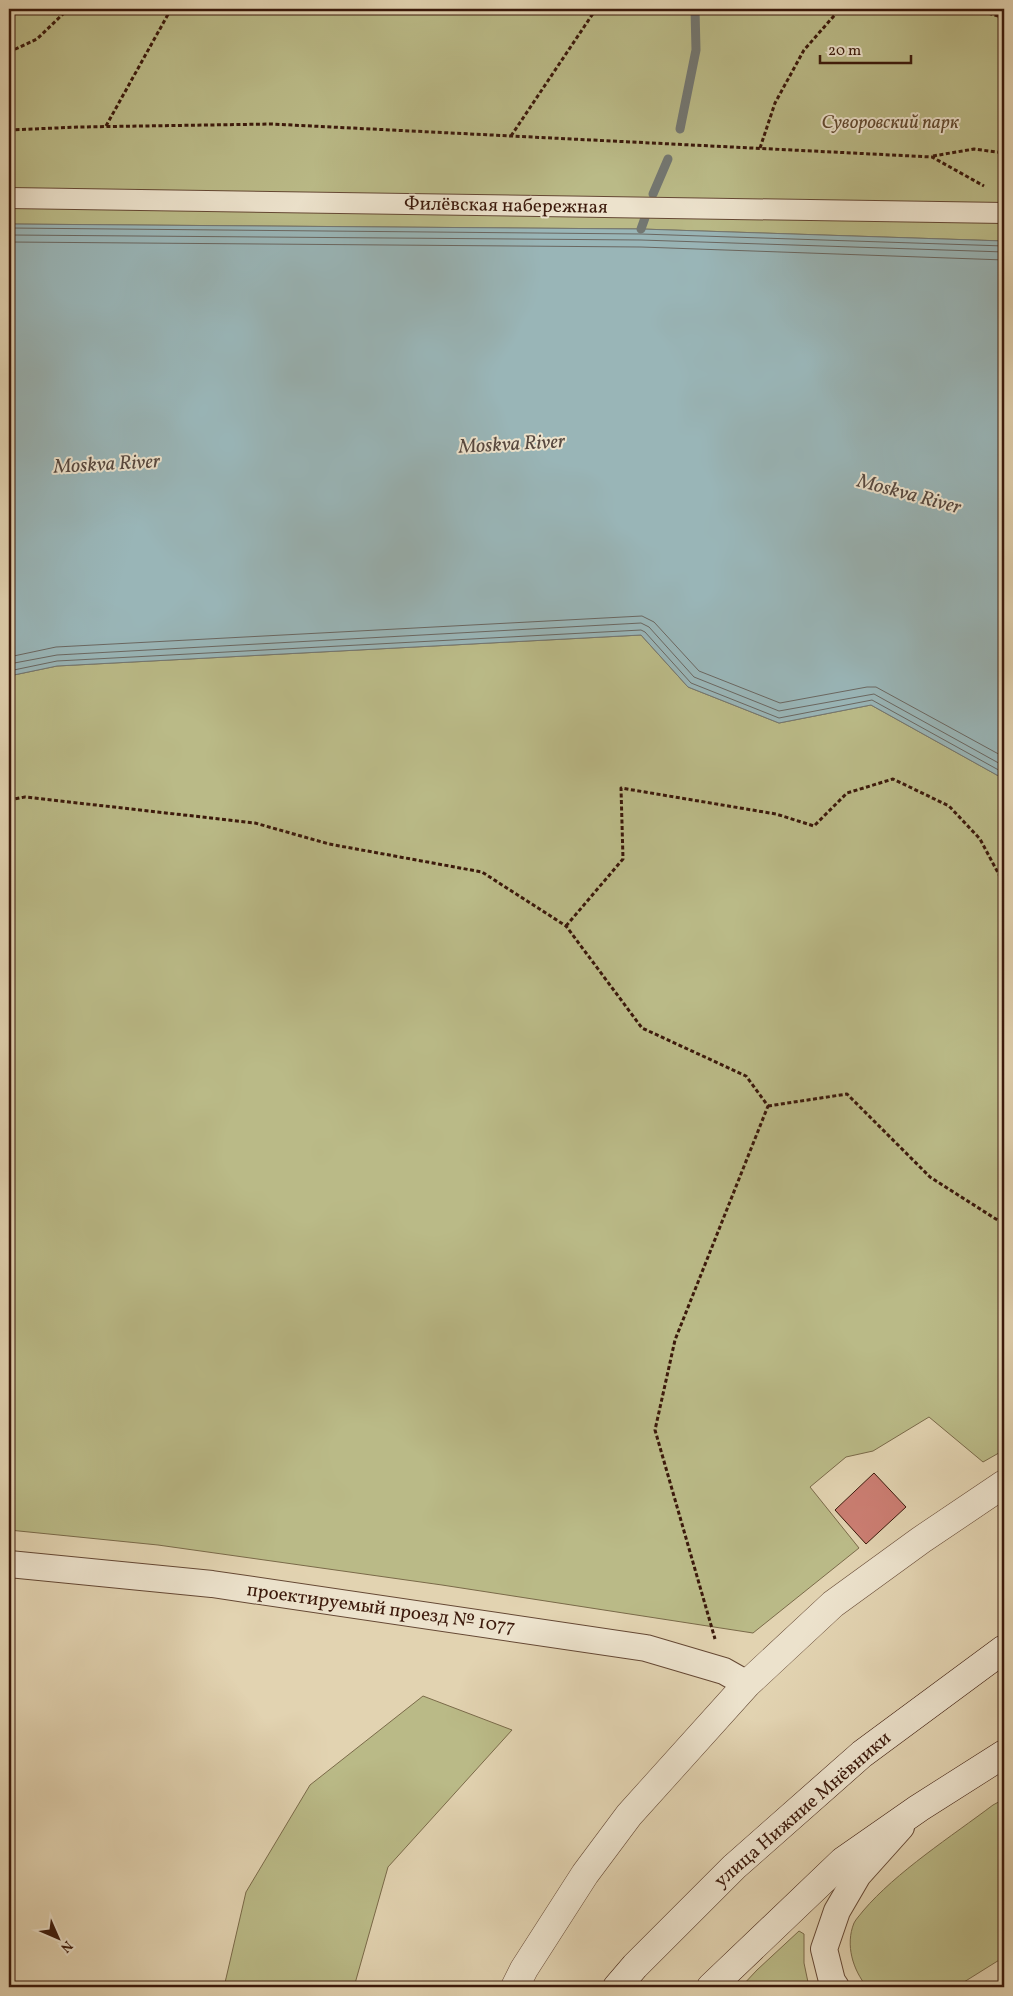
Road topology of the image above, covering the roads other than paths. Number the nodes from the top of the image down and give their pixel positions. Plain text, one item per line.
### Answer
1 (9, 198) edge
2 (1004, 213) edge
3 (1004, 1484) edge
4 (9, 1564) edge
5 (1004, 1649) edge
6 (736, 1678) junction
7 (1004, 1754) edge
8 (919, 1808) junction
9 (515, 1987) edge
10 (617, 1987) edge
11 (711, 1987) edge
12 (836, 1987) edge

1 - 2 street, Филёвская набережная
3 - 6 main road
4 - 6 street, проектируемый проезд № 1077
5 - 10 main road, улица Нижние Мнёвники
6 - 9 main road
7 - 8 main road
8 - 11 main road
8 - 12 street

